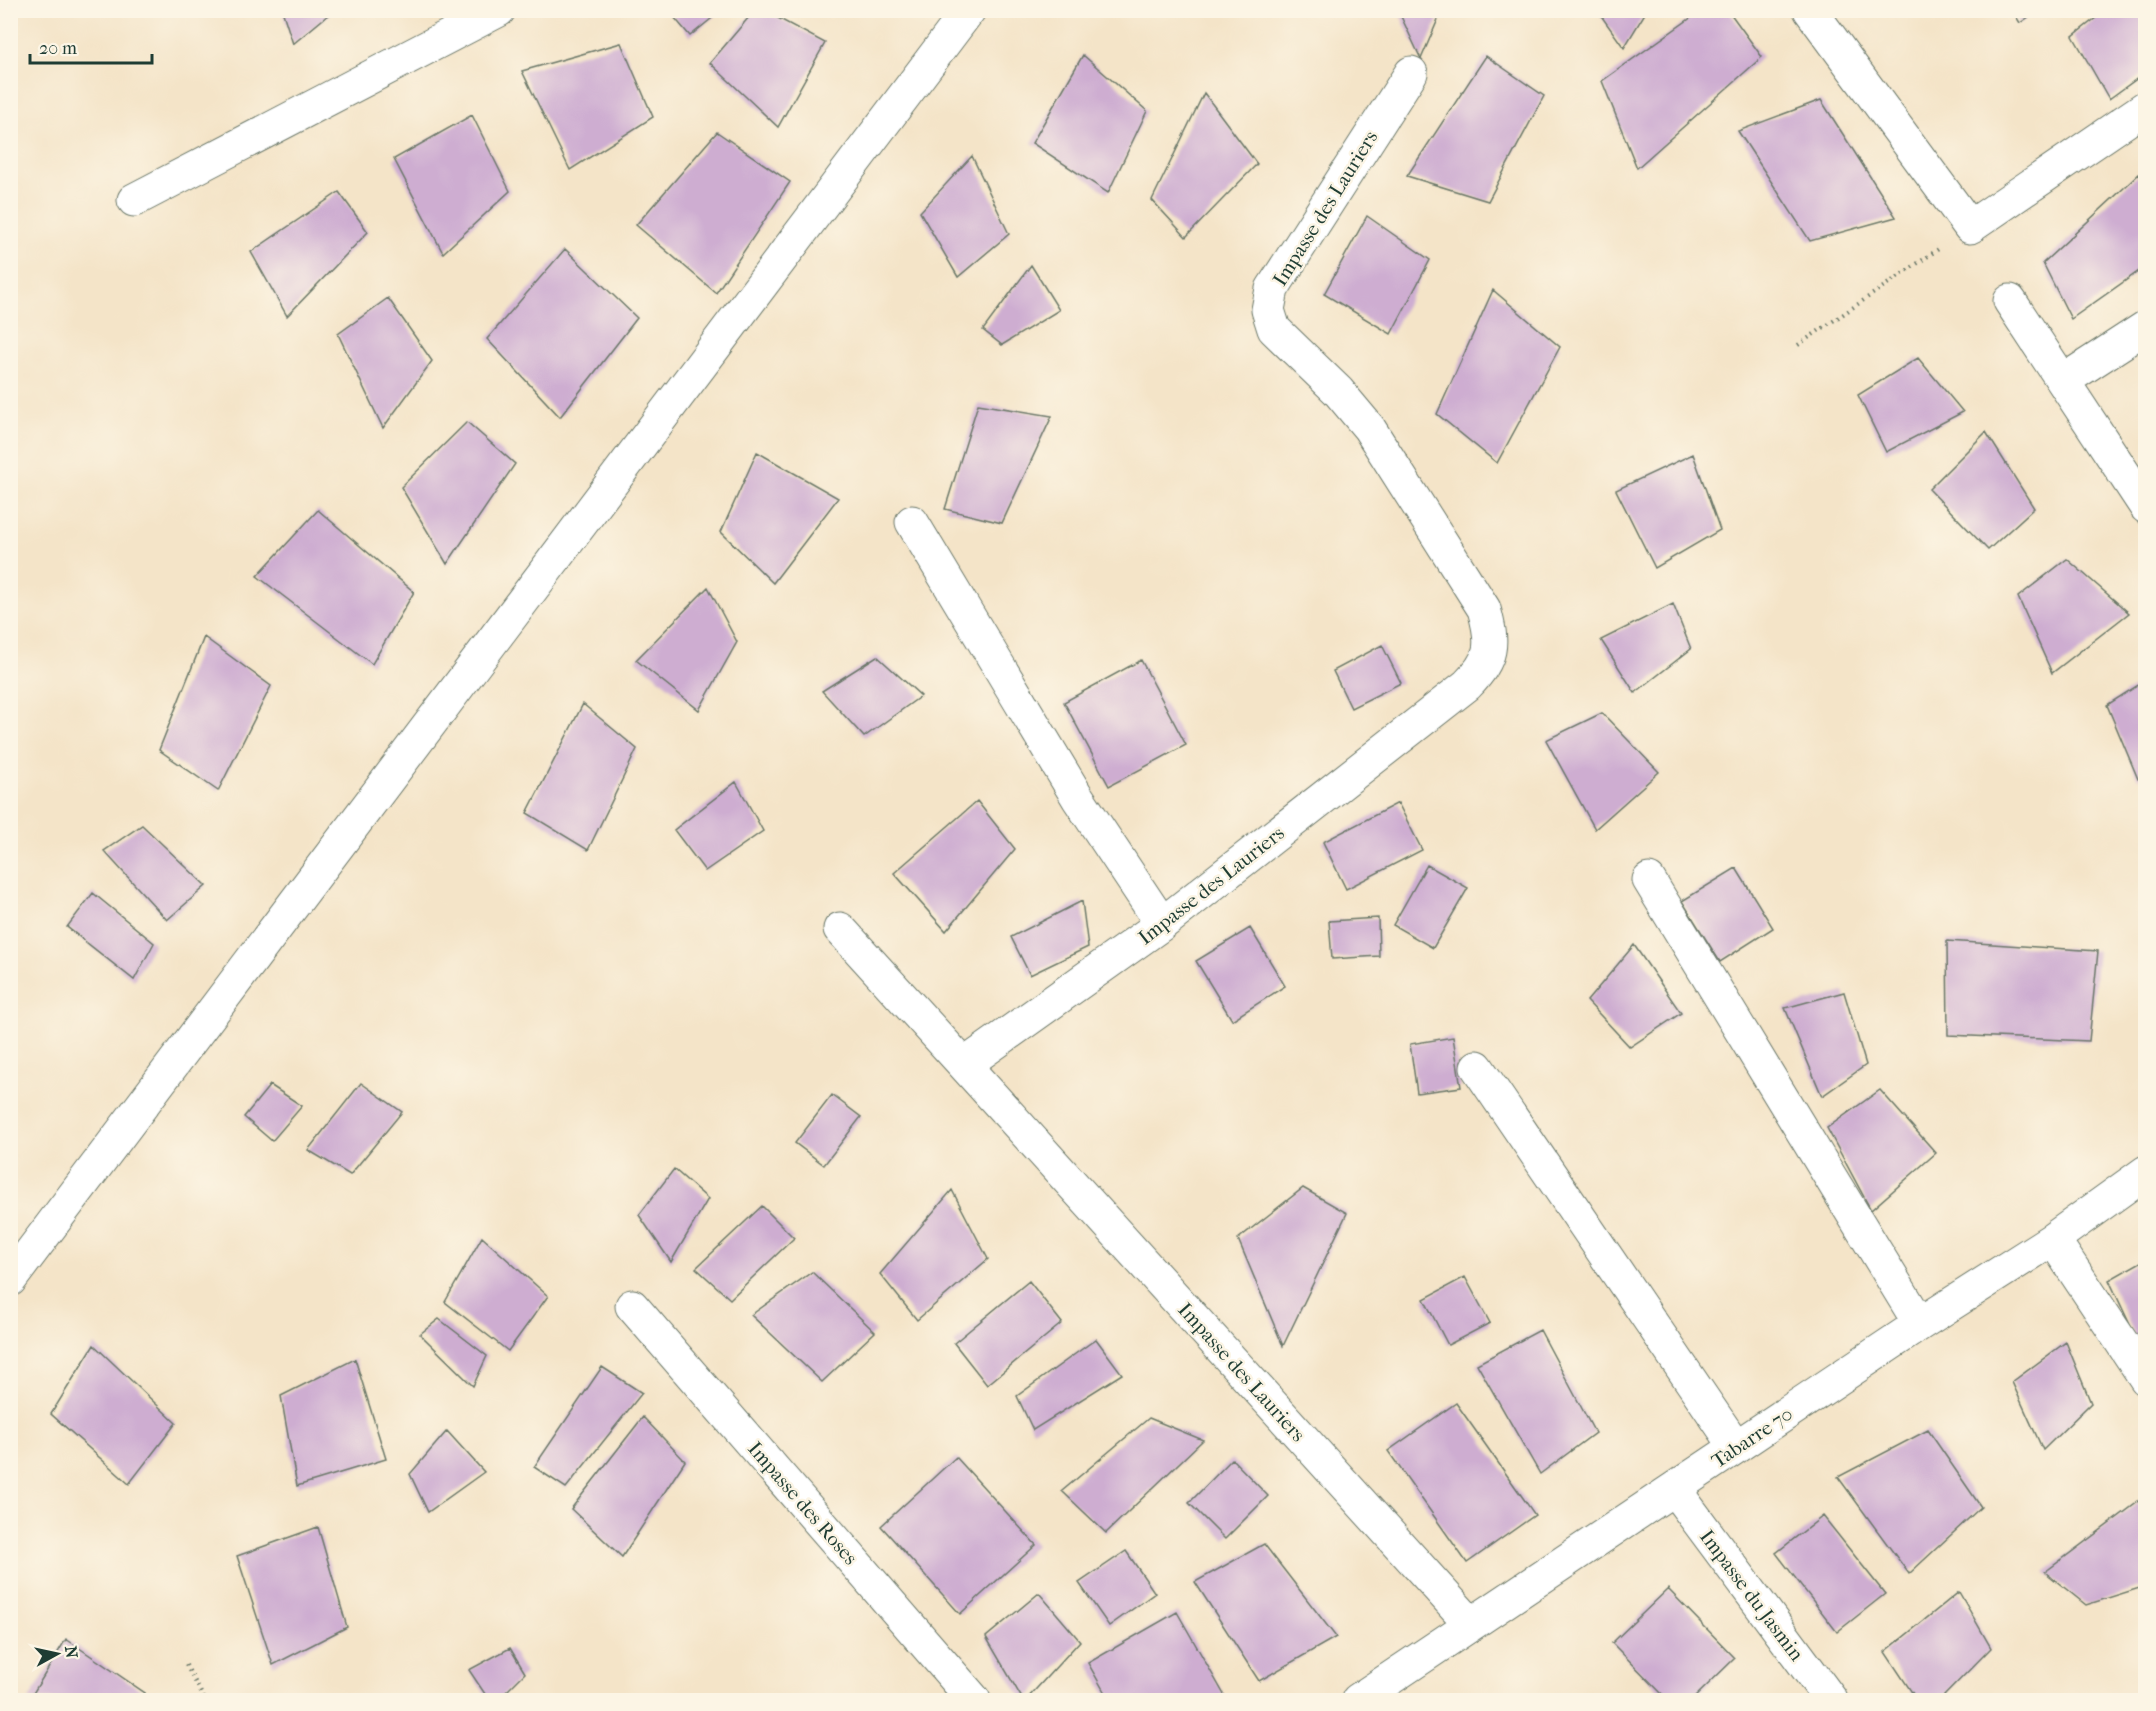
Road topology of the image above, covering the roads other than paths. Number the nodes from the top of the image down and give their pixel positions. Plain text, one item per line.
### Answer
1 (499, 10) edge
2 (1810, 10) edge
3 (957, 15) edge
4 (1410, 73) dead end
5 (2145, 107) edge
6 (134, 200) dead end
7 (2010, 300) dead end
8 (2145, 327) edge
9 (2063, 381) junction
10 (2145, 507) edge
11 (912, 522) dead end
12 (1649, 879) dead end
13 (1162, 924) junction
14 (840, 929) dead end
15 (964, 1065) junction
16 (1477, 1066) dead end
17 (2145, 1172) edge
18 (2053, 1239) junction
19 (10, 1280) edge
20 (632, 1306) dead end
21 (1920, 1324) junction
22 (2145, 1379) edge
23 (1736, 1447) junction
24 (1674, 1489) junction
25 (1471, 1624) junction
26 (974, 1701) edge
27 (1358, 1701) edge
28 (1831, 1701) edge

1 - 6 street
2 - 5 street
3 - 19 street
4 - 13 street, Impasse des Lauriers
7 - 9 street
8 - 9 street
9 - 10 street
11 - 13 street
12 - 21 street
13 - 15 street, Impasse des Lauriers
14 - 15 street
15 - 25 street, Impasse des Lauriers
16 - 23 street
17 - 18 street, Tabarre 70
18 - 21 street, Tabarre 70
18 - 22 street
20 - 26 street, Impasse des Roses
21 - 23 street, Tabarre 70
23 - 24 street, Tabarre 70
24 - 25 street, Tabarre 70
24 - 28 street, Impasse du Jasmin
25 - 27 street, Tabarre 70

